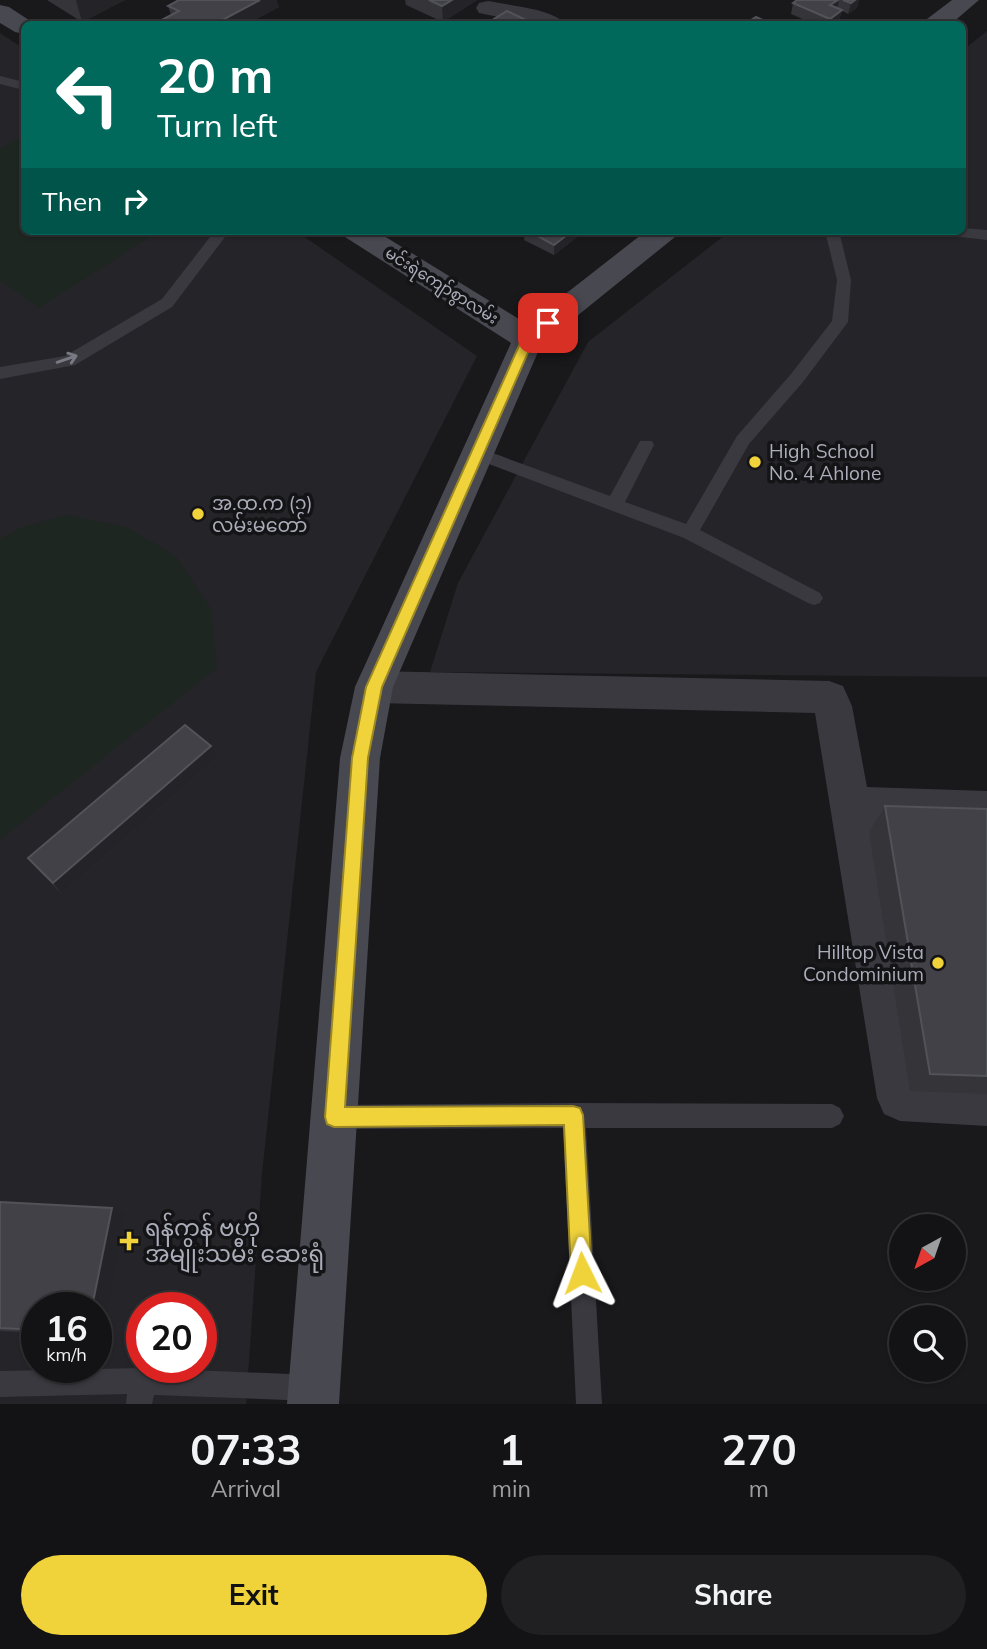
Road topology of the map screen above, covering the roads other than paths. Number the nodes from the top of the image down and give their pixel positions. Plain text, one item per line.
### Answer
1 (968, 0) edge
2 (488, 11) edge
3 (0, 12) edge
4 (546, 21) edge
5 (940, 21) edge
6 (21, 25) edge
7 (0, 80) edge
8 (21, 85) edge
9 (966, 233) edge
10 (216, 235) edge
11 (361, 235) edge
12 (660, 235) edge
13 (833, 235) edge
14 (987, 235) edge
15 (528, 339) junction
16 (0, 373) edge
17 (646, 445) dead end
18 (479, 454) junction
19 (615, 505) junction
20 (690, 533) junction
21 (814, 598) dead end
22 (374, 687) junction
23 (851, 805) junction
24 (987, 810) edge
25 (987, 1103) edge
26 (573, 1115) junction
27 (832, 1116) dead end
28 (334, 1117) junction
29 (0, 1384) edge
30 (141, 1393) edge
31 (313, 1396) edge
32 (589, 1404) edge

1 - 5 main road
2 - 4 street
3 - 6 main road
7 - 8 lane
9 - 14 lane
16 -> 10 lane
11 - 15 main road, မင်းရဲကျော်စွာလမ်း
12 - 15 main road
13 - 20 lane
15 - 18 main road
17 - 19 lane
18 - 19 lane
18 - 22 main road
19 - 20 lane
20 - 21 lane
22 - 23 street
22 - 28 main road
23 - 24 street
23 - 25 street
26 - 27 lane
26 - 28 lane
26 - 32 lane
28 - 31 main road
29 - 30 lane
30 - 31 lane

